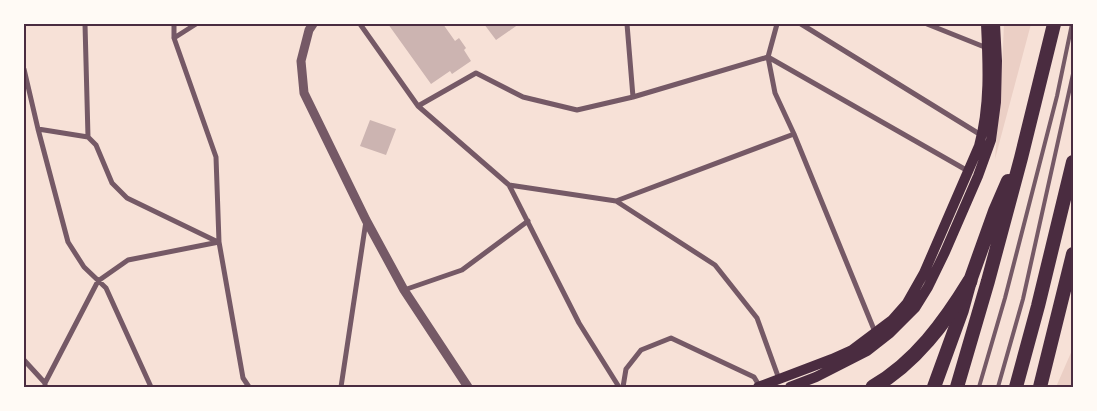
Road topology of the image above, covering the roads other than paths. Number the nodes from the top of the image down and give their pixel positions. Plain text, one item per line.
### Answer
1 (85, 24) edge
2 (174, 24) edge
3 (196, 24) edge
4 (313, 24) edge
5 (360, 24) edge
6 (627, 24) edge
7 (777, 24) edge
8 (801, 24) edge
9 (927, 24) edge
10 (986, 24) edge
11 (995, 24) edge
12 (1054, 24) edge
13 (1072, 24) edge
14 (174, 38) junction
15 (991, 49) junction
16 (768, 56) junction
17 (24, 69) edge
18 (1073, 74) edge
19 (633, 97) junction
20 (418, 106) junction
21 (38, 129) junction
22 (794, 134) junction
23 (88, 136) junction
24 (987, 138) junction
25 (1021, 158) junction
26 (1073, 162) edge
27 (973, 173) junction
28 (509, 186) junction
29 (616, 201) junction
30 (366, 220) junction
31 (528, 221) junction
32 (219, 242) junction
33 (1073, 254) edge
34 (98, 281) junction
35 (970, 281) junction
36 (404, 290) junction
37 (878, 336) junction
38 (24, 360) edge
39 (779, 380) junction
40 (45, 385) edge
41 (466, 386) edge
42 (151, 387) edge
43 (249, 387) edge
44 (341, 387) edge
45 (621, 387) edge
46 (759, 387) edge
47 (790, 387) edge
48 (873, 387) edge
49 (934, 387) edge
50 (957, 387) edge
51 (979, 387) edge
52 (998, 387) edge
53 (1016, 387) edge
54 (1040, 387) edge

1 - 23 street
2 - 14 street
3 - 14 street
4 - 30 street
5 - 20 street
6 - 19 street
7 - 16 street
8 - 24 street
9 - 15 street
10 - 15 main road
11 - 15 main road
12 - 25 highway
13 - 51 lane
14 - 32 street
15 - 24 main road
16 - 19 street
16 - 22 street
16 - 27 street
17 - 21 street
18 - 52 lane
19 - 20 street
20 - 28 street
21 - 23 street
21 - 34 street
22 - 29 street
22 - 37 street
23 - 32 street
24 - 27 main road
25 - 35 highway
25 - 50 highway
26 - 53 highway
27 - 37 main road
28 - 29 street
28 - 31 street
29 - 39 street
30 - 36 street
30 - 44 street
31 - 36 street
31 - 45 street
32 - 34 street
32 - 43 street
33 - 54 highway
34 - 40 street
34 - 42 street
35 - 48 highway
35 - 49 highway
36 - 41 street
37 - 39 main road
37 - 47 main road
38 - 40 street
39 - 46 main road
45 - 46 street

